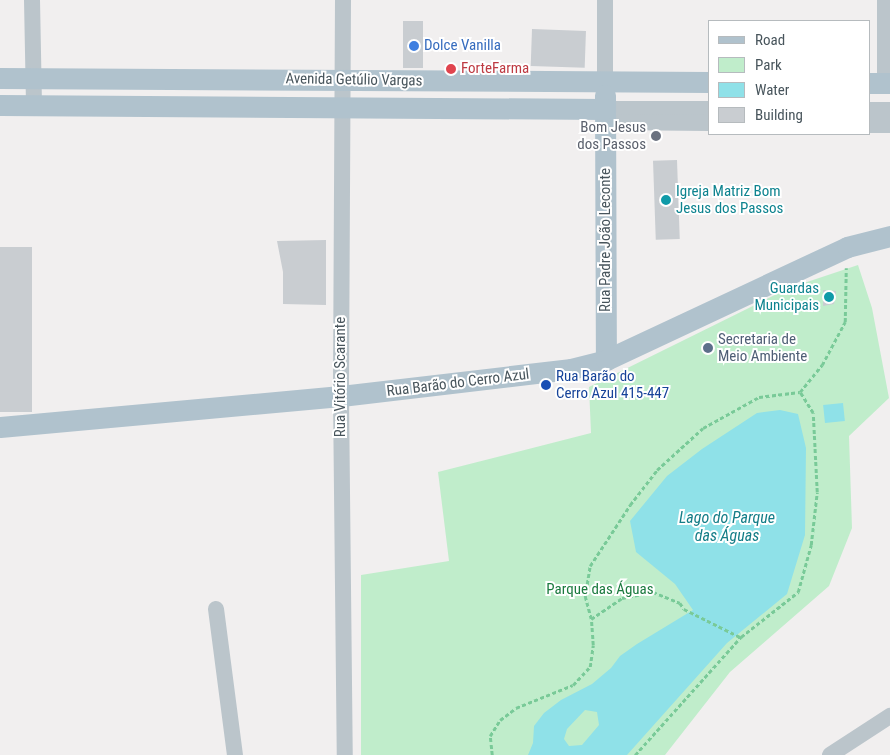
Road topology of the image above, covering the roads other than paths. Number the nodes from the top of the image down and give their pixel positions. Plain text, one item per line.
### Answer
1 (32, 0) edge
2 (343, 0) edge
3 (605, 0) edge
4 (885, 0) edge
5 (0, 78) edge
6 (34, 78) junction
7 (344, 79) junction
8 (605, 82) junction
9 (708, 82) edge
10 (881, 83) edge
11 (0, 105) edge
12 (34, 105) junction
13 (342, 107) junction
14 (708, 109) edge
15 (870, 110) edge
16 (890, 110) edge
17 (604, 116) junction
18 (708, 123) edge
19 (870, 125) edge
20 (890, 125) edge
21 (890, 236) edge
22 (606, 360) junction
23 (341, 396) junction
24 (0, 427) edge
25 (216, 609) dead end
26 (890, 716) edge
27 (235, 755) edge
28 (345, 755) edge
29 (830, 755) edge

1 - 6 street
2 - 7 street, Rua Vitório Scarante
3 - 8 street, Rua Padre João Leconte
4 - 10 street
5 - 6 main road, Avenida Getúlio Vargas
6 - 7 main road, Avenida Getúlio Vargas
6 - 12 street
7 - 8 main road, Avenida Getúlio Vargas
7 - 13 street, Rua Vitório Scarante
8 - 9 main road, Avenida Getúlio Vargas
8 - 17 main road, Rua Padre João Leconte
11 - 12 main road, Avenida Getúlio Vargas
12 - 13 main road, Avenida Getúlio Vargas
13 - 17 main road, Avenida Getúlio Vargas
13 - 23 street, Rua Vitório Scarante
14 - 17 street, Avenida Getúlio Vargas
15 - 16 street
17 - 18 street, Avenida Getúlio Vargas
17 - 22 main road, Rua Padre João Leconte
19 - 20 street
21 - 22 main road, Rua Barão do Cerro Azul
22 - 23 main road, Rua Barão do Cerro Azul
23 - 24 main road, Rua Barão do Cerro Azul
23 - 28 street, Rua Vitório Scarante
25 - 27 street
26 - 29 street

